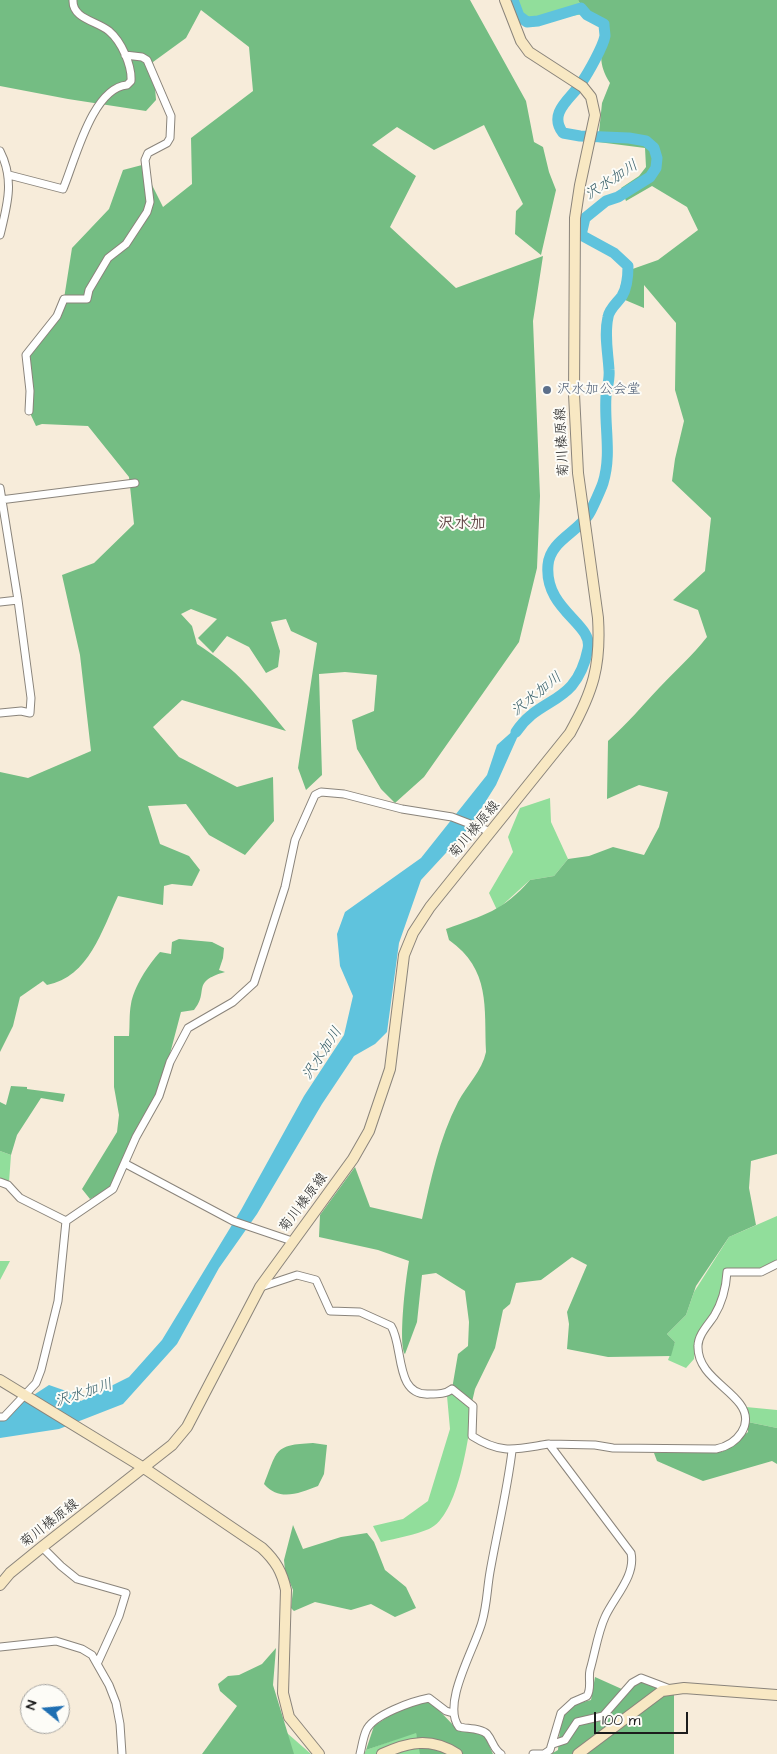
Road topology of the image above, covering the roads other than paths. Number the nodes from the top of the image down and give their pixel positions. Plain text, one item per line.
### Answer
1 (73, 0) edge
2 (504, 0) edge
3 (125, 55) junction
4 (0, 151) edge
5 (9, 174) junction
6 (0, 235) edge
7 (29, 410) dead end
8 (135, 482) dead end
9 (0, 488) edge
10 (1, 500) edge
11 (18, 600) junction
12 (0, 602) edge
13 (0, 713) edge
14 (489, 832) junction
15 (126, 1164) junction
16 (0, 1182) edge
17 (66, 1221) junction
18 (292, 1241) junction
19 (777, 1264) edge
20 (260, 1287) junction
21 (0, 1380) edge
22 (24, 1396) junction
23 (0, 1417) edge
24 (549, 1444) junction
25 (512, 1451) junction
26 (144, 1468) junction
27 (42, 1547) junction
28 (0, 1584) edge
29 (0, 1646) edge
30 (98, 1662) junction
31 (670, 1689) junction
32 (777, 1695) edge
33 (453, 1713) junction
34 (552, 1744) junction
35 (122, 1754) edge
36 (319, 1754) edge
37 (360, 1754) edge
38 (382, 1754) edge
39 (457, 1754) edge
40 (501, 1754) edge
41 (533, 1754) edge
42 (578, 1754) edge

1 - 3 street
2 - 14 main road, 菊川榛原線
3 - 5 street
3 - 7 street
4 - 5 street
5 - 6 street
8 - 10 street
9 - 10 street
10 - 11 street
11 - 12 street
11 - 13 street
14 - 15 street
14 - 18 main road, 菊川榛原線
15 - 17 street
15 - 18 street
16 - 17 street
17 - 22 street
18 - 20 main road, 菊川榛原線
19 - 24 street
20 - 25 street
20 - 26 main road, 菊川榛原線
21 - 22 main road
22 - 23 street
22 - 26 main road
24 - 25 street
24 - 34 street
25 - 33 street
26 - 27 main road, 菊川榛原線
26 - 36 main road
27 - 28 main road, 菊川榛原線
27 - 30 street
29 - 30 street
30 - 35 street
31 - 32 main road
31 - 34 street
31 - 42 main road
33 - 37 street
33 - 40 street
34 - 41 street
38 - 39 main road

